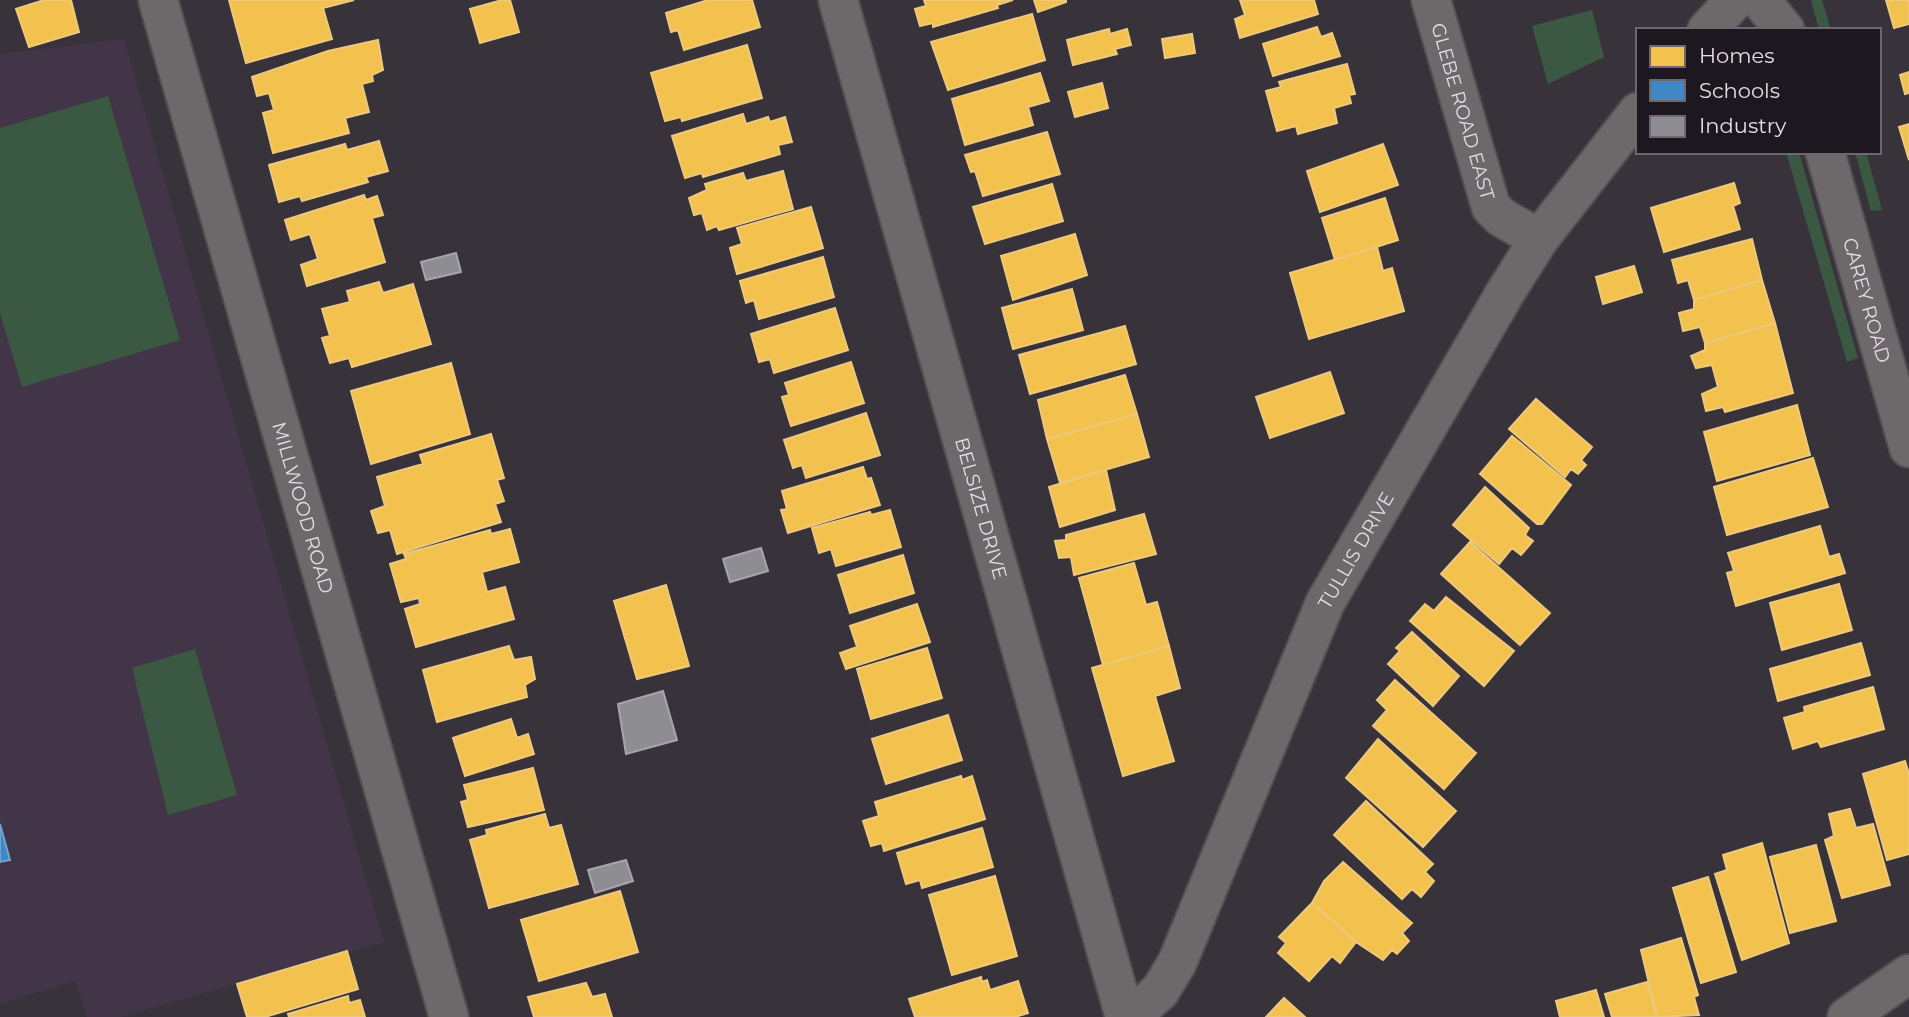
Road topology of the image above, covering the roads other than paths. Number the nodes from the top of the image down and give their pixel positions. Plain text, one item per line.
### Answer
1 (158, 0) edge
2 (838, 0) edge
3 (1432, 0) edge
4 (1735, 0) edge
5 (1760, 0) edge
6 (1709, 28) edge
7 (1782, 28) edge
8 (1636, 115) edge
9 (1826, 154) edge
10 (1539, 239) junction
11 (1909, 448) edge
12 (1909, 974) edge
13 (449, 1017) edge
14 (1125, 1017) edge
15 (1130, 1017) edge
16 (1847, 1017) edge

1 - 13 street, MILLWOOD ROAD
2 - 14 street, BELSIZE DRIVE
3 - 10 street, GLEBE ROAD EAST
4 - 6 street
5 - 7 street
8 - 10 street, TULLIS DRIVE
9 - 11 street, CAREY ROAD
10 - 15 street, TULLIS DRIVE
12 - 16 street

